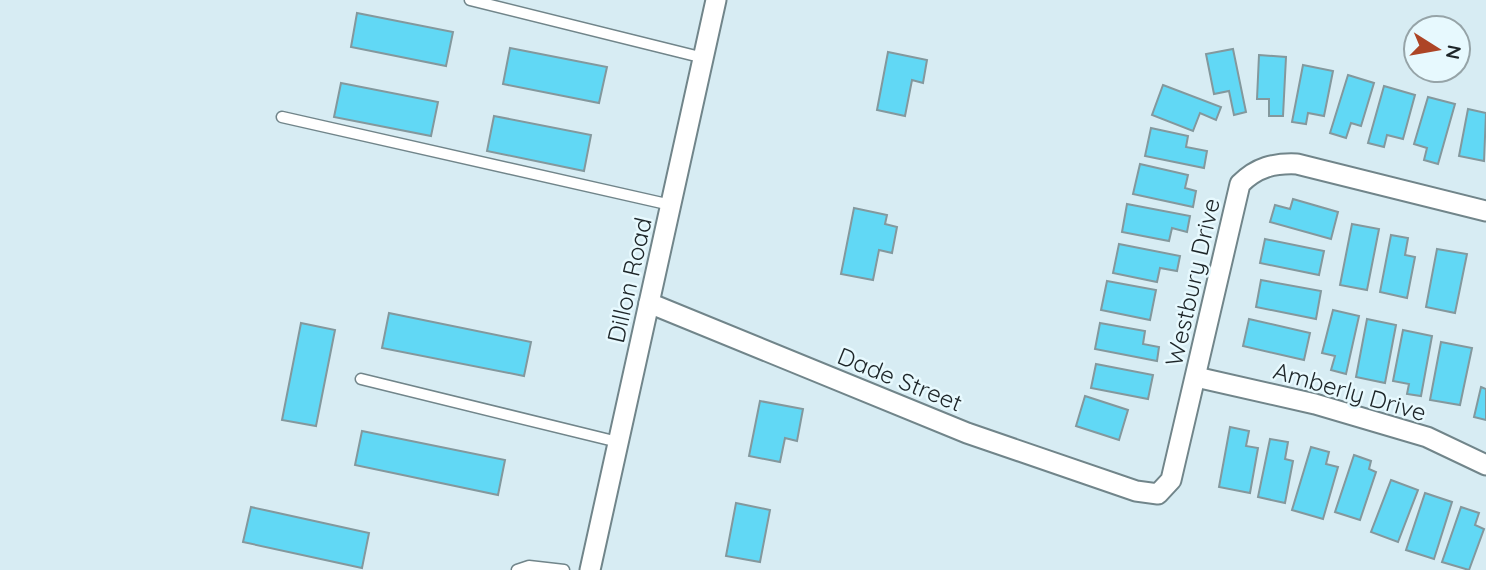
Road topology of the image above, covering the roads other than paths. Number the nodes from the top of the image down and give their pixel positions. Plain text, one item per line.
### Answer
1 (470, 0) edge
2 (716, 0) edge
3 (704, 58) junction
4 (282, 117) dead end
5 (671, 205) junction
6 (1486, 211) edge
7 (649, 303) junction
8 (1196, 377) junction
9 (361, 379) dead end
10 (618, 442) junction
11 (1486, 465) edge
12 (1136, 491) joint
13 (516, 570) edge
14 (565, 570) edge
15 (590, 570) edge

1 - 3 lane
2 - 3 street, Dillon Road
3 - 5 street, Dillon Road
4 - 5 lane
5 - 7 street, Dillon Road
6 - 8 street, Westbury Drive
7 - 10 street, Dillon Road
7 - 12 street, Dade Street
8 - 11 street, Amberly Drive
8 - 12 street, Westbury Drive
9 - 10 lane
10 - 15 street, Dillon Road
13 - 14 lane

